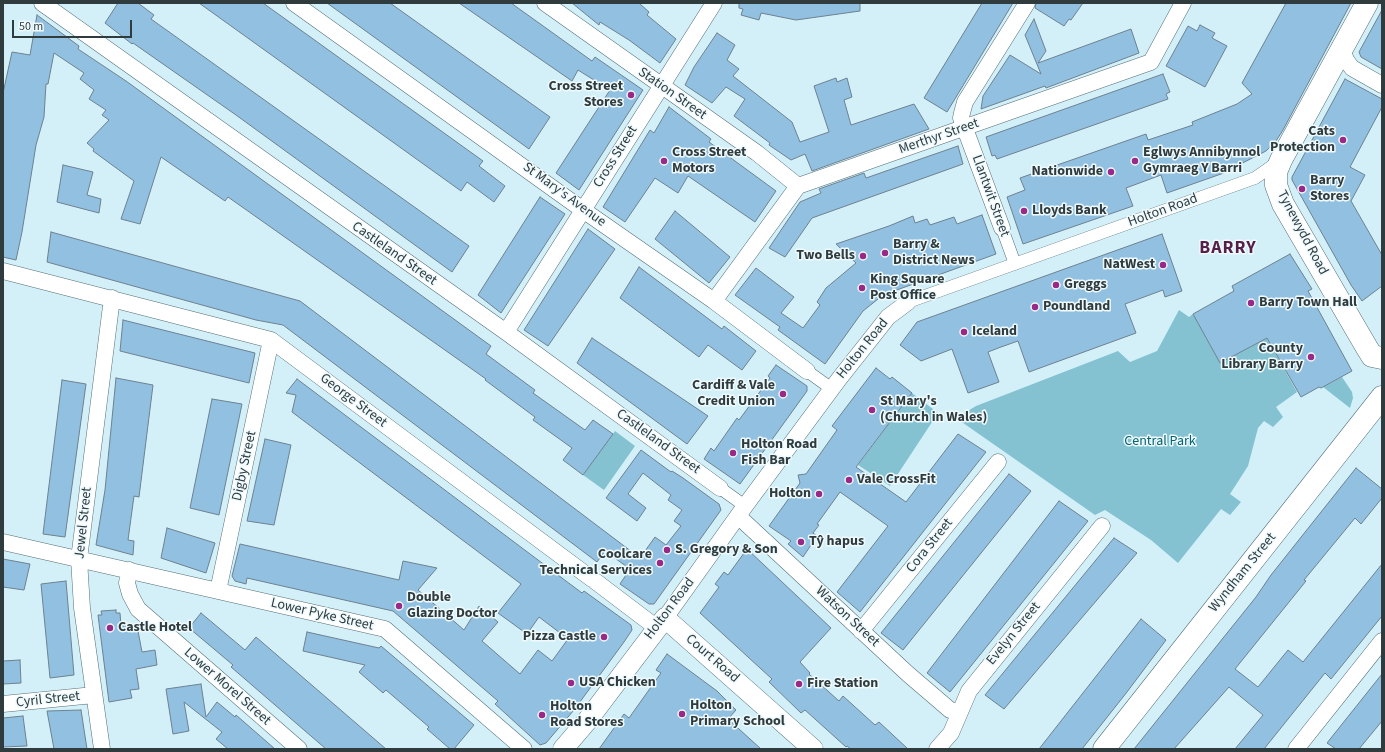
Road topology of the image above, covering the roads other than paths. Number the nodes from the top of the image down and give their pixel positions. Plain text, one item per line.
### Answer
1 (42, 3) edge
2 (294, 3) edge
3 (545, 3) edge
4 (714, 3) edge
5 (1027, 3) edge
6 (1183, 3) edge
7 (1367, 3) edge
8 (1342, 48) junction
9 (1382, 85) edge
10 (661, 86) junction
11 (965, 128) junction
12 (1281, 160) junction
13 (798, 186) junction
14 (583, 210) junction
15 (1002, 228) joint
16 (1015, 264) junction
17 (3, 271) edge
18 (112, 298) junction
19 (714, 301) junction
20 (908, 302) joint
21 (506, 332) junction
22 (271, 340) junction
23 (1382, 358) edge
24 (807, 371) joint
25 (832, 389) junction
26 (1382, 398) edge
27 (998, 462) dead end
28 (720, 488) joint
29 (741, 511) junction
30 (1102, 526) dead end
31 (3, 542) edge
32 (79, 559) junction
33 (128, 570) junction
34 (218, 591) junction
35 (661, 623) junction
36 (861, 631) junction
37 (1382, 641) edge
38 (94, 695) junction
39 (3, 704) edge
40 (959, 712) junction
41 (1304, 746) edge
42 (102, 749) edge
43 (299, 749) edge
44 (524, 749) edge
45 (563, 749) edge
46 (813, 749) edge
47 (937, 749) edge
48 (1104, 749) edge

1 - 21 street, Castleland Street
2 - 14 street, St Mary's Avenue
3 - 10 street, Station Street
4 - 10 street, Cross Street
5 - 11 street, Llantwit Street
6 - 11 street, Merthyr Street
7 - 8 main road, Holton Road
8 - 9 street
8 - 12 main road, Holton Road
10 - 13 street, Station Street
10 - 14 street, Cross Street
11 - 13 street, Merthyr Street
11 - 15 street, Llantwit Street
12 - 16 street, Holton Road
12 - 23 main road, Tynewydd Road
13 - 19 street
14 - 19 street, St Mary's Avenue
14 - 21 street, Cross Street
15 - 16 street, Llantwit Street
16 - 20 street, Holton Road
17 - 18 street, George Street
18 - 22 street, George Street
18 - 32 street, Jewel Street
19 - 24 street, St Mary's Avenue
20 - 25 street, Holton Road
21 - 28 street, Castleland Street
22 - 34 street, Digby Street
22 - 35 street, George Street
24 - 25 street, St Mary's Avenue
25 - 29 street, Holton Road
26 - 48 main road, Wyndham Street
27 - 36 street, Cora Street
28 - 29 street, Castleland Street
29 - 35 street, Holton Road
29 - 36 street, Watson Street
30 - 40 street, Evelyn Street
31 - 32 street, Lower Pyke Street
32 - 33 street, Lower Pyke Street
32 - 38 street, Jewel Street
33 - 34 street, Lower Pyke Street
33 - 43 street, Lower Morel Street
34 - 44 street, Lower Pyke Street
35 - 45 street, Holton Road
35 - 46 street, Court Road
36 - 40 street, Watson Street
37 - 41 street
38 - 39 street, Cyril Street
38 - 42 street, Jewel Street
40 - 47 street, Evelyn Street

